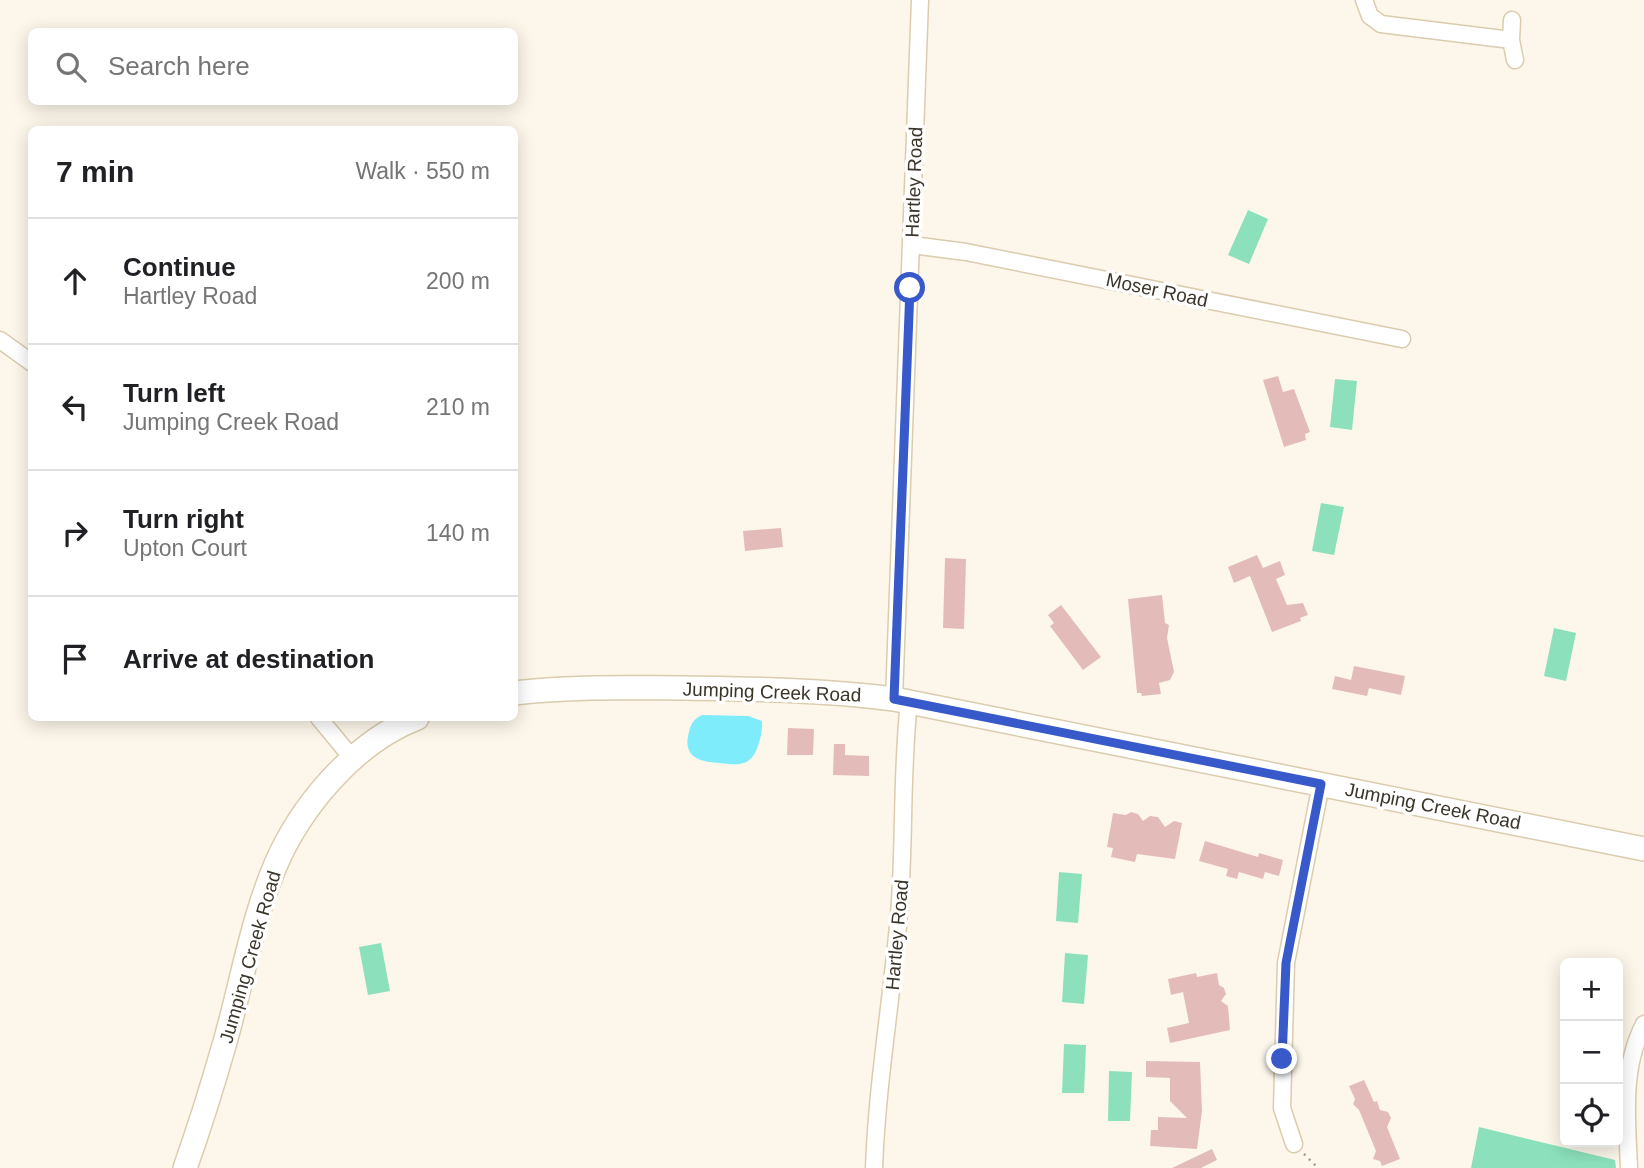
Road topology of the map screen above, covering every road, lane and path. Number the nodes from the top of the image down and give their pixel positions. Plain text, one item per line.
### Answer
1 (920, 0) edge
2 (1364, 0) edge
3 (1512, 20) dead end
4 (1511, 40) junction
5 (1515, 60) dead end
6 (912, 245) junction
7 (1402, 339) dead end
8 (0, 340) edge
9 (28, 360) edge
10 (518, 692) edge
11 (901, 700) junction
12 (321, 721) edge
13 (411, 721) edge
14 (352, 758) junction
15 (1321, 784) junction
16 (1644, 849) edge
17 (1644, 1024) edge
18 (1637, 1066) edge
19 (1294, 1144) joint
20 (185, 1168) edge
21 (874, 1168) edge
22 (1318, 1168) edge
23 (1629, 1168) edge

1 - 6 street, Hartley Road
2 - 4 street
3 - 4 street
4 - 5 street
6 - 7 street, Moser Road
6 - 11 street, Hartley Road
8 - 9 street
10 - 11 main road, Jumping Creek Road
11 - 15 main road, Jumping Creek Road
11 - 21 street, Hartley Road
12 - 14 street
13 - 14 main road, Jumping Creek Road
14 - 20 main road, Jumping Creek Road
15 - 16 main road, Jumping Creek Road
15 - 19 street
17 - 18 street
18 - 23 street
19 - 22 path

